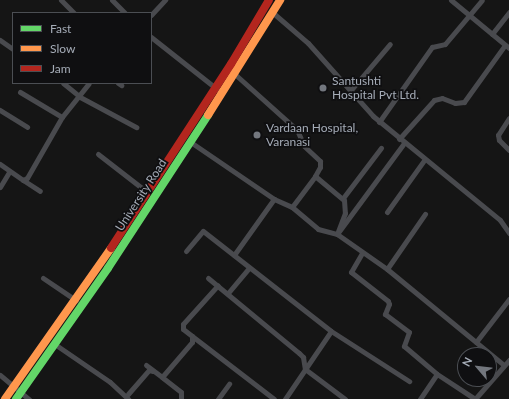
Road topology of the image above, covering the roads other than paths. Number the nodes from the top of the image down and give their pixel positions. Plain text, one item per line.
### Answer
1 (61, 0) edge
2 (112, 0) edge
3 (165, 0) edge
4 (269, 0) edge
5 (280, 0) edge
6 (451, 0) edge
7 (482, 0) edge
8 (73, 12) edge
9 (123, 12) edge
10 (272, 12) junction
11 (509, 12) edge
12 (152, 14) edge
13 (470, 16) junction
14 (492, 34) junction
15 (152, 38) edge
16 (0, 40) edge
17 (390, 44) dead end
18 (507, 46) edge
19 (12, 48) edge
20 (232, 71) junction
21 (64, 84) edge
22 (88, 84) edge
23 (219, 90) junction
24 (351, 90) junction
25 (20, 92) dead end
26 (80, 97) junction
27 (0, 110) edge
28 (62, 117) junction
29 (509, 118) edge
30 (379, 122) junction
31 (27, 127) dead end
32 (136, 127) dead end
33 (399, 139) junction
34 (189, 142) junction
35 (404, 143) junction
36 (381, 148) dead end
37 (509, 150) edge
38 (98, 154) dead end
39 (425, 159) junction
40 (0, 164) edge
41 (9, 172) junction
42 (315, 176) junction
43 (23, 180) junction
44 (0, 186) edge
45 (40, 191) dead end
46 (147, 192) junction
47 (343, 198) junction
48 (274, 199) junction
49 (292, 207) junction
50 (387, 212) dead end
51 (425, 214) dead end
52 (509, 233) edge
53 (337, 234) junction
54 (186, 251) dead end
55 (362, 253) junction
56 (234, 255) junction
57 (249, 268) junction
58 (387, 269) junction
59 (44, 278) dead end
60 (208, 278) dead end
61 (218, 285) junction
62 (228, 293) junction
63 (509, 299) edge
64 (76, 300) junction
65 (331, 331) junction
66 (192, 336) junction
67 (476, 342) junction
68 (56, 345) junction
69 (509, 360) edge
70 (146, 365) dead end
71 (504, 365) junction
72 (305, 369) junction
73 (153, 371) junction
74 (437, 374) junction
75 (0, 375) edge
76 (162, 377) junction
77 (409, 381) dead end
78 (229, 384) dead end
79 (15, 387) junction
80 (19, 396) edge
81 (128, 397) edge
82 (5, 399) edge
83 (29, 399) edge
84 (181, 399) edge
85 (218, 399) edge
86 (274, 399) edge
87 (285, 399) edge
88 (345, 399) edge
89 (420, 399) edge
90 (475, 399) edge

1 - 8 street
2 - 9 street
3 - 12 street
4 - 20 main road
5 - 10 main road, University Road
6 - 13 street
7 - 13 street
10 - 20 main road, University Road
10 - 24 street
11 - 14 street
13 - 14 street
13 - 30 street
14 - 18 street
15 - 23 street
16 - 19 street
17 - 24 street
18 - 33 street
20 - 23 main road, University Road
20 - 42 street
21 - 26 street
22 - 26 street
23 - 34 main road, University Road
23 - 46 main road
24 - 30 street
25 - 28 street
26 - 28 street
26 - 32 street
27 - 31 street
28 - 43 street
29 - 37 street
30 - 33 street
33 - 35 street
34 - 48 street
34 - 68 main road, University Road
35 - 39 street
35 - 53 street
36 - 47 street
38 - 46 street
39 - 50 street
39 - 52 street
40 - 41 street
41 - 43 street
41 - 44 street
42 - 47 street
42 - 49 street
43 - 45 street
46 - 64 main road
47 - 53 street
48 - 49 street
48 - 56 street
49 - 53 street
51 - 58 street
53 - 55 street
54 - 56 street
55 - 58 street
55 - 74 street
56 - 57 street
57 - 62 street
57 - 65 street
58 - 67 street
59 - 64 street
60 - 61 street
61 - 62 street
61 - 66 street
62 - 72 street
63 - 67 street
64 - 79 main road
65 - 72 street
65 - 77 street
66 - 76 street
66 - 86 street
67 - 71 street
68 - 80 main road, University Road
68 - 81 street
69 - 71 street
70 - 73 street
71 - 90 street
72 - 87 street
72 - 88 street
73 - 76 street
73 - 81 street
74 - 89 street
74 - 90 street
75 - 79 street
76 - 84 street
78 - 85 street
79 - 80 street
79 - 82 main road
80 - 83 street

